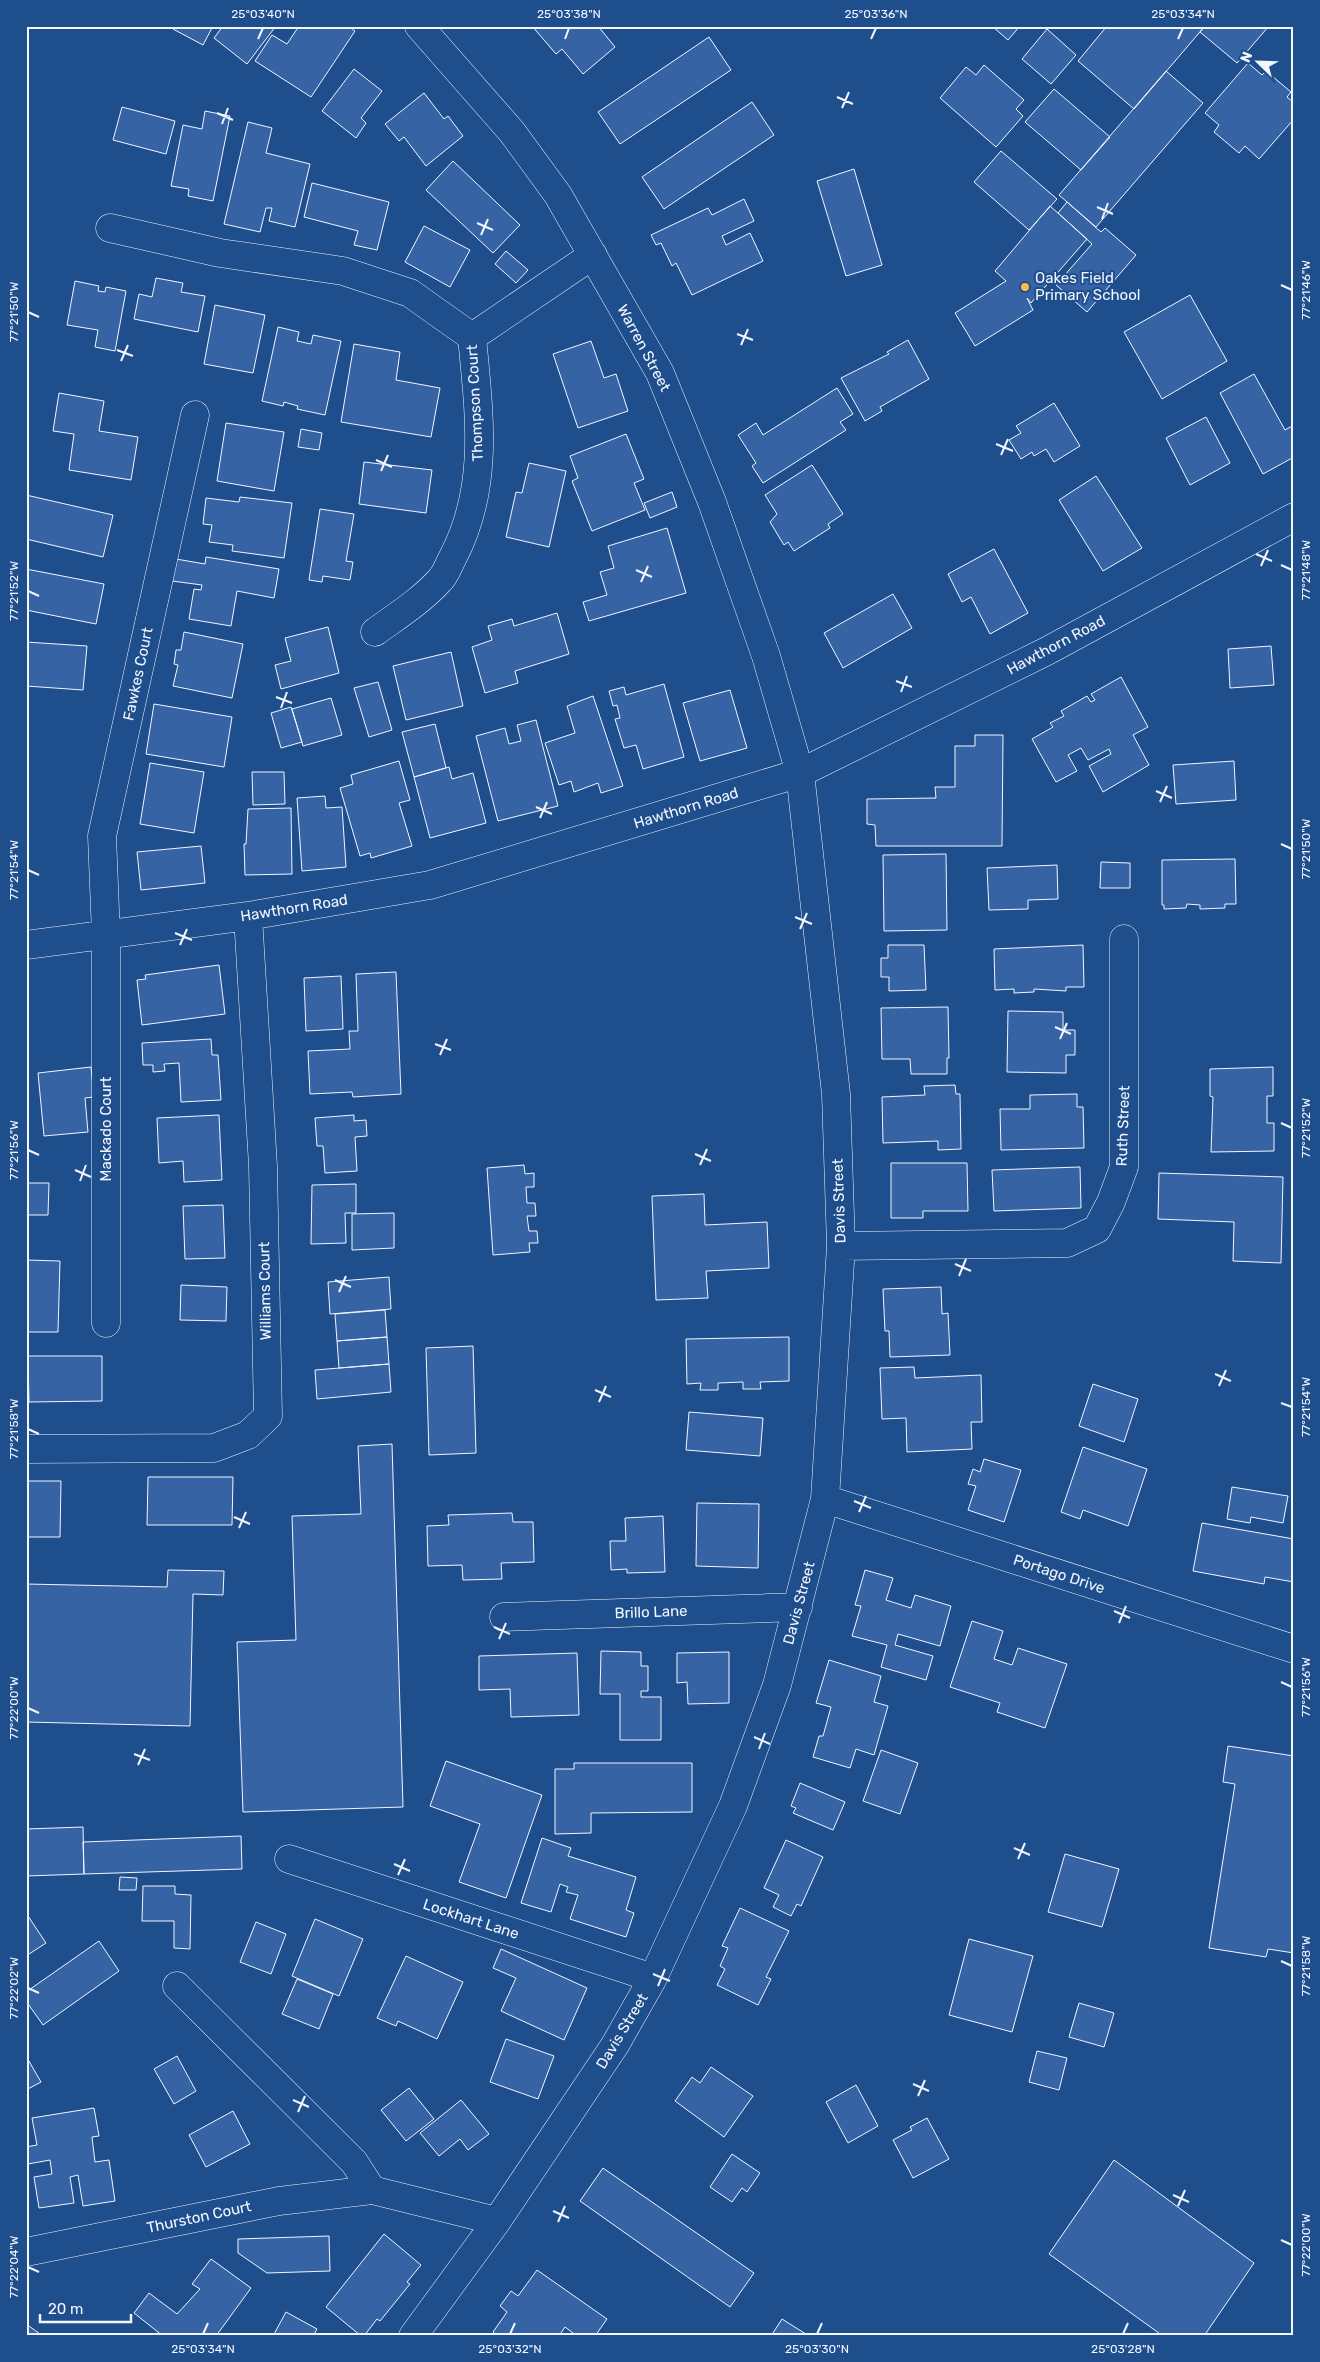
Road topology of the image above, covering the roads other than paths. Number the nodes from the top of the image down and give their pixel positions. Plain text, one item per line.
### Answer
1 (418, 26) edge
2 (110, 228) dead end
3 (593, 255) junction
4 (472, 337) junction
5 (195, 415) dead end
6 (1294, 517) edge
7 (374, 632) dead end
8 (800, 773) junction
9 (248, 916) junction
10 (106, 936) junction
11 (1124, 939) dead end
12 (26, 945) edge
13 (841, 1246) junction
14 (106, 1323) dead end
15 (26, 1449) edge
16 (825, 1499) junction
17 (798, 1607) junction
18 (504, 1617) dead end
19 (1294, 1649) edge
20 (289, 1859) dead end
21 (653, 1978) junction
22 (177, 1986) dead end
23 (372, 2190) junction
24 (497, 2221) junction
25 (26, 2252) edge
26 (420, 2332) edge

1 - 3 street, Warren Street
2 - 4 street, Thompson Court
3 - 4 street
3 - 8 street, Warren Street
4 - 7 street, Thompson Court
5 - 10 street, Fawkes Court
6 - 8 street, Hawthorn Road
8 - 9 street, Hawthorn Road
8 - 13 street, Davis Street
9 - 10 street, Hawthorn Road
9 - 15 street, Williams Court
10 - 12 street, Hawthorn Road
10 - 14 street, Mackado Court
11 - 13 street, Ruth Street
13 - 16 street, Davis Street
16 - 17 street, Davis Street
16 - 19 street, Portago Drive
17 - 18 street, Brillo Lane
17 - 21 street, Davis Street
20 - 21 street, Lockhart Lane
21 - 24 street, Davis Street
22 - 23 street
23 - 24 street, Thurston Court
23 - 25 street, Thurston Court
24 - 26 street, Davis Street

